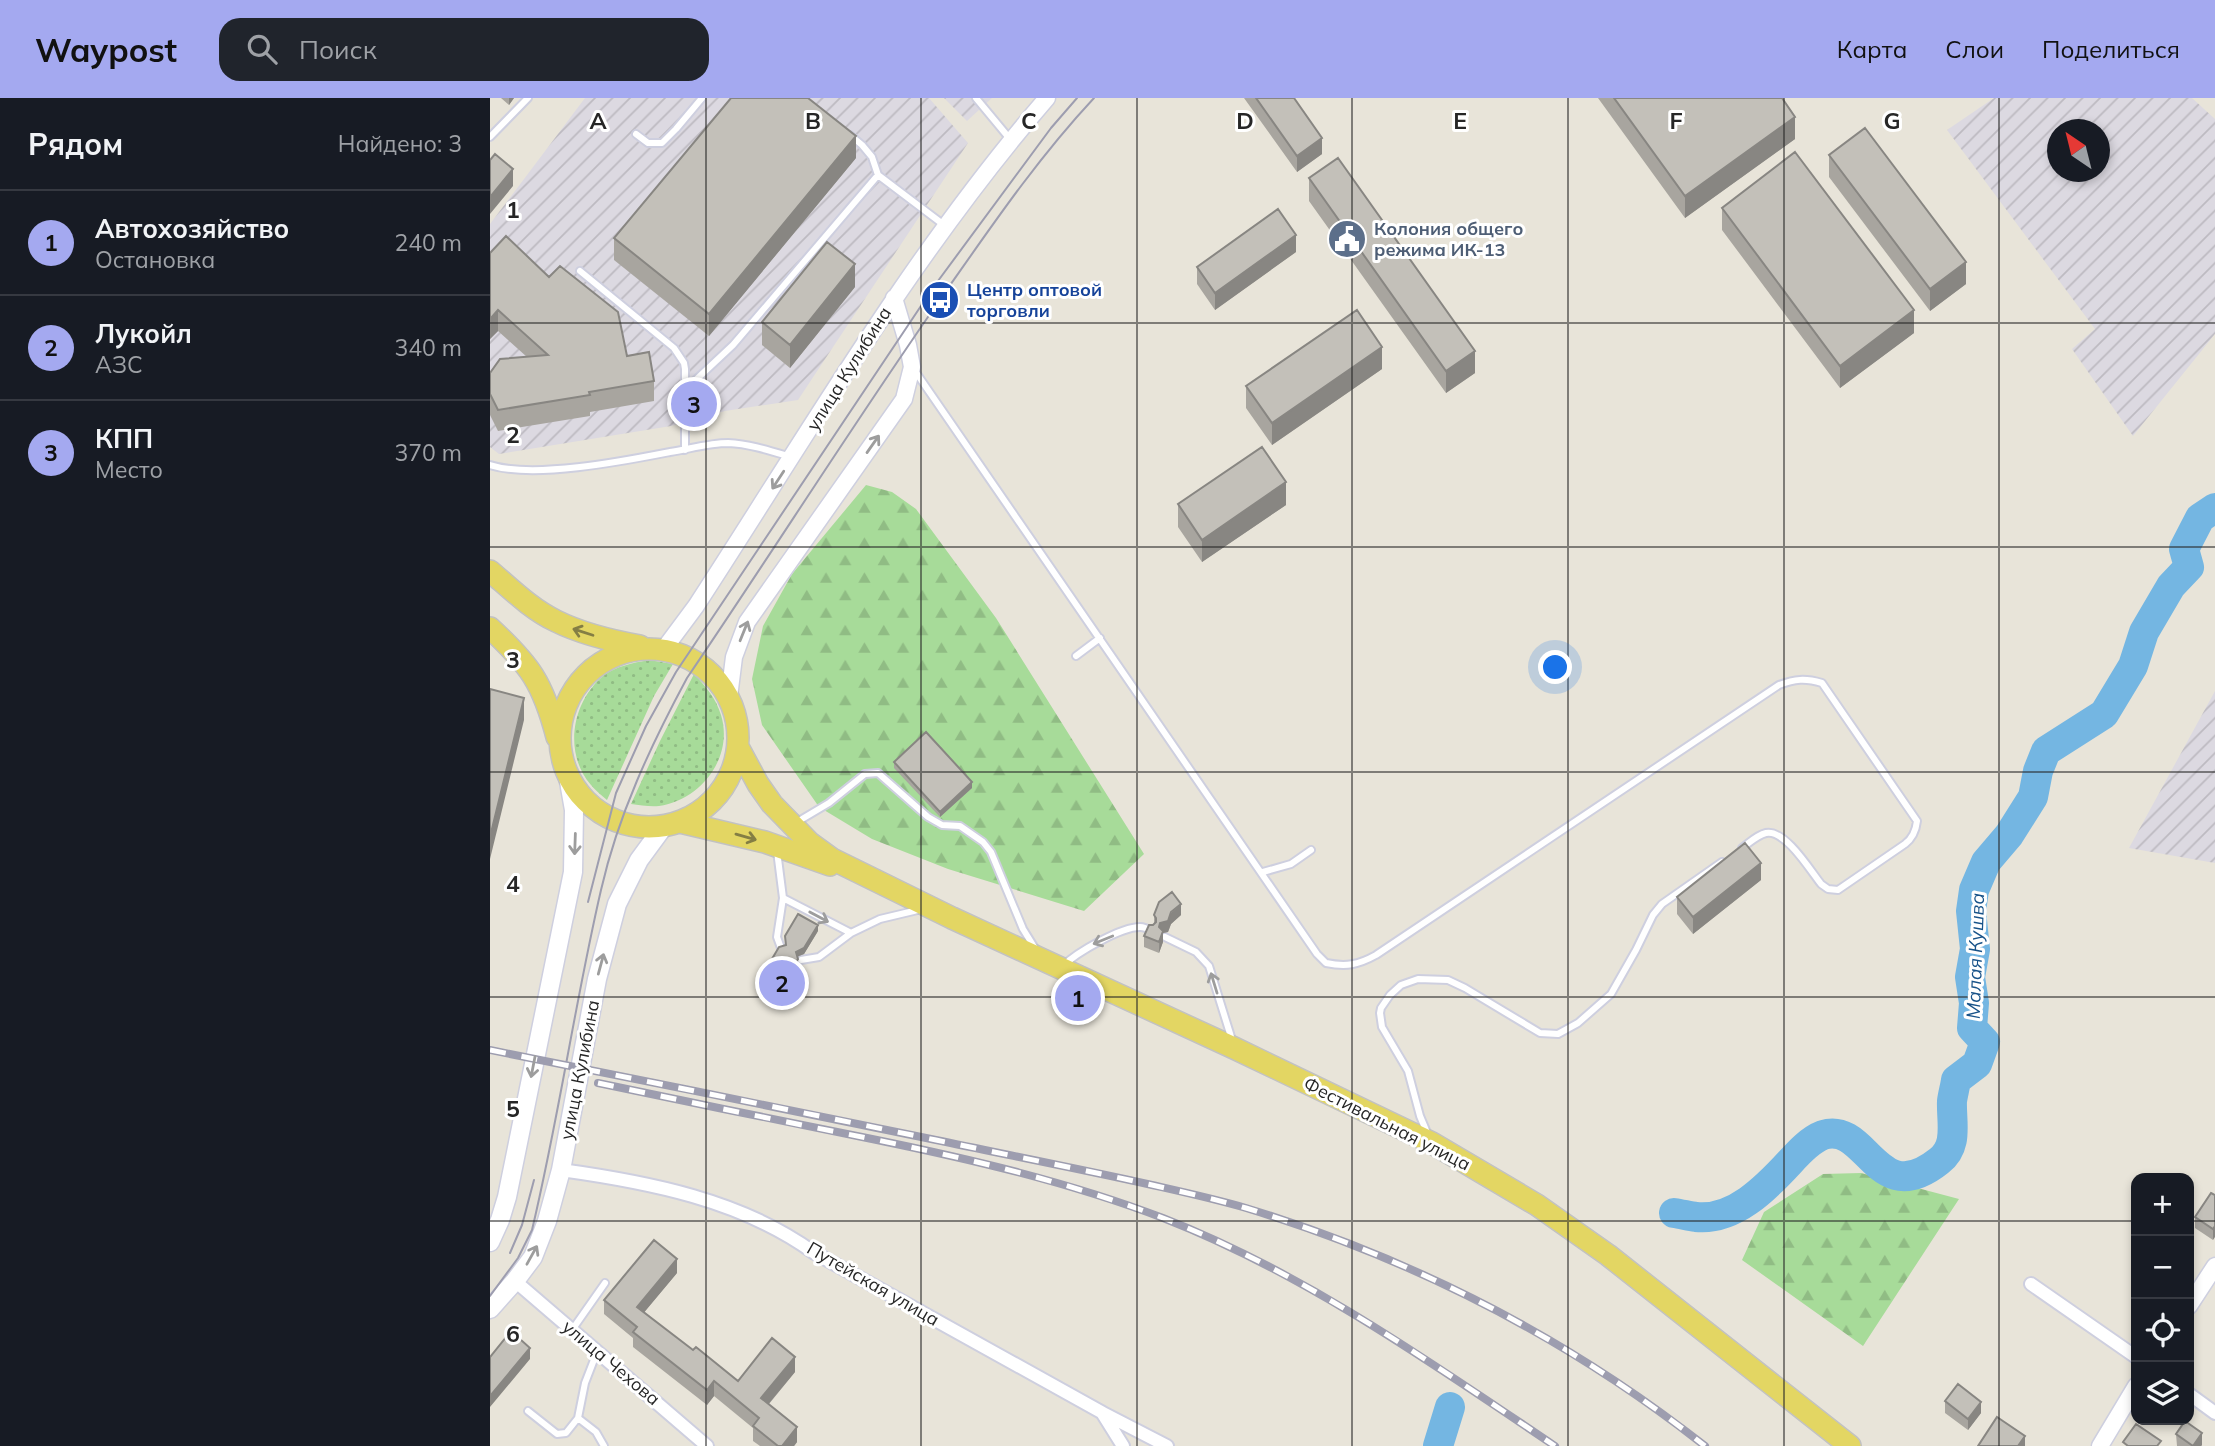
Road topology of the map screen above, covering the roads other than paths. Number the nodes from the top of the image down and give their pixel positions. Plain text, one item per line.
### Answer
1 (528, 98) edge
2 (702, 98) edge
3 (976, 98) edge
4 (1046, 98) edge
5 (842, 129) edge
6 (636, 134) dead end
7 (490, 137) edge
8 (1011, 141) junction
9 (878, 175) junction
10 (946, 226) junction
11 (580, 271) dead end
12 (894, 298) junction
13 (912, 368) junction
14 (685, 390) junction
15 (685, 450) junction
16 (793, 457) junction
17 (490, 466) edge
18 (490, 571) edge
19 (490, 628) edge
20 (1100, 638) junction
21 (656, 649) junction
22 (1076, 656) dead end
23 (729, 697) junction
24 (738, 747) junction
25 (561, 749) junction
26 (568, 776) junction
27 (672, 824) junction
28 (790, 824) junction
29 (776, 846) junction
30 (1311, 850) dead end
31 (1737, 851) edge
32 (1727, 858) edge
33 (1263, 873) junction
34 (875, 880) junction
35 (783, 898) junction
36 (929, 906) junction
37 (1152, 931) edge
38 (851, 933) junction
39 (1165, 937) edge
40 (781, 948) edge
41 (801, 960) edge
42 (1051, 964) junction
43 (1234, 1048) junction
44 (1432, 1143) junction
45 (561, 1170) junction
46 (490, 1242) edge
47 (2215, 1266) edge
48 (515, 1282) junction
49 (605, 1283) dead end
50 (2031, 1284) dead end
51 (2194, 1299) edge
52 (490, 1309) edge
53 (572, 1330) junction
54 (597, 1352) junction
55 (2131, 1354) edge
56 (2131, 1394) edge
57 (2194, 1398) edge
58 (528, 1411) dead end
59 (1103, 1413) junction
60 (2215, 1413) edge
61 (578, 1418) junction
62 (604, 1446) edge
63 (708, 1446) edge
64 (1124, 1446) edge
65 (1167, 1446) edge
66 (1850, 1446) edge
67 (2100, 1446) edge

1 - 7 lane
2 - 6 lane
3 - 8 lane
4 - 8 street, улица Кулибина
5 - 9 lane
8 - 10 street, улица Кулибина
9 - 10 lane
9 - 14 lane
10 - 12 street, улица Кулибина
11 - 14 lane
12 - 13 street
12 - 16 street, улица Кулибина
13 - 20 lane
23 -> 13 street
14 - 15 lane
15 - 16 lane
15 - 17 lane
16 -> 21 street, улица Кулибина
21 -> 18 main road
19 - 25 main road
20 - 22 lane
20 - 33 lane
21 - 23 main road
21 - 25 main road
23 - 24 main road
24 - 27 main road
24 - 28 main road, Фестивальная улица
25 - 26 main road
26 - 27 main road
26 -> 46 main road
27 -> 29 main road, Фестивальная улица
45 -> 27 main road, улица Кулибина
28 - 34 main road, Фестивальная улица
28 - 42 lane
29 - 34 main road, Фестивальная улица
29 - 35 lane
30 - 33 lane
31 - 33 lane
32 - 44 lane
34 - 36 main road, Фестивальная улица
35 -> 38 lane
35 - 40 lane
36 - 38 lane
36 - 42 main road, Фестивальная улица
37 -> 42 lane
38 - 41 lane
43 -> 39 lane
42 - 43 main road, Фестивальная улица
43 - 44 main road, Фестивальная улица
44 - 66 main road, Фестивальная улица
48 -> 45 main road, улица Кулибина
45 - 59 street, Путейская улица
47 - 51 street
48 - 52 main road, улица Кулибина
48 - 53 street, улица Чехова
49 - 53 lane
50 - 55 street
53 - 54 street, улица Чехова
54 - 61 lane
54 - 63 street, улица Чехова
56 - 67 street
57 - 60 street
58 - 61 lane
59 - 64 street
59 - 65 street, Путейская улица
61 - 62 lane

